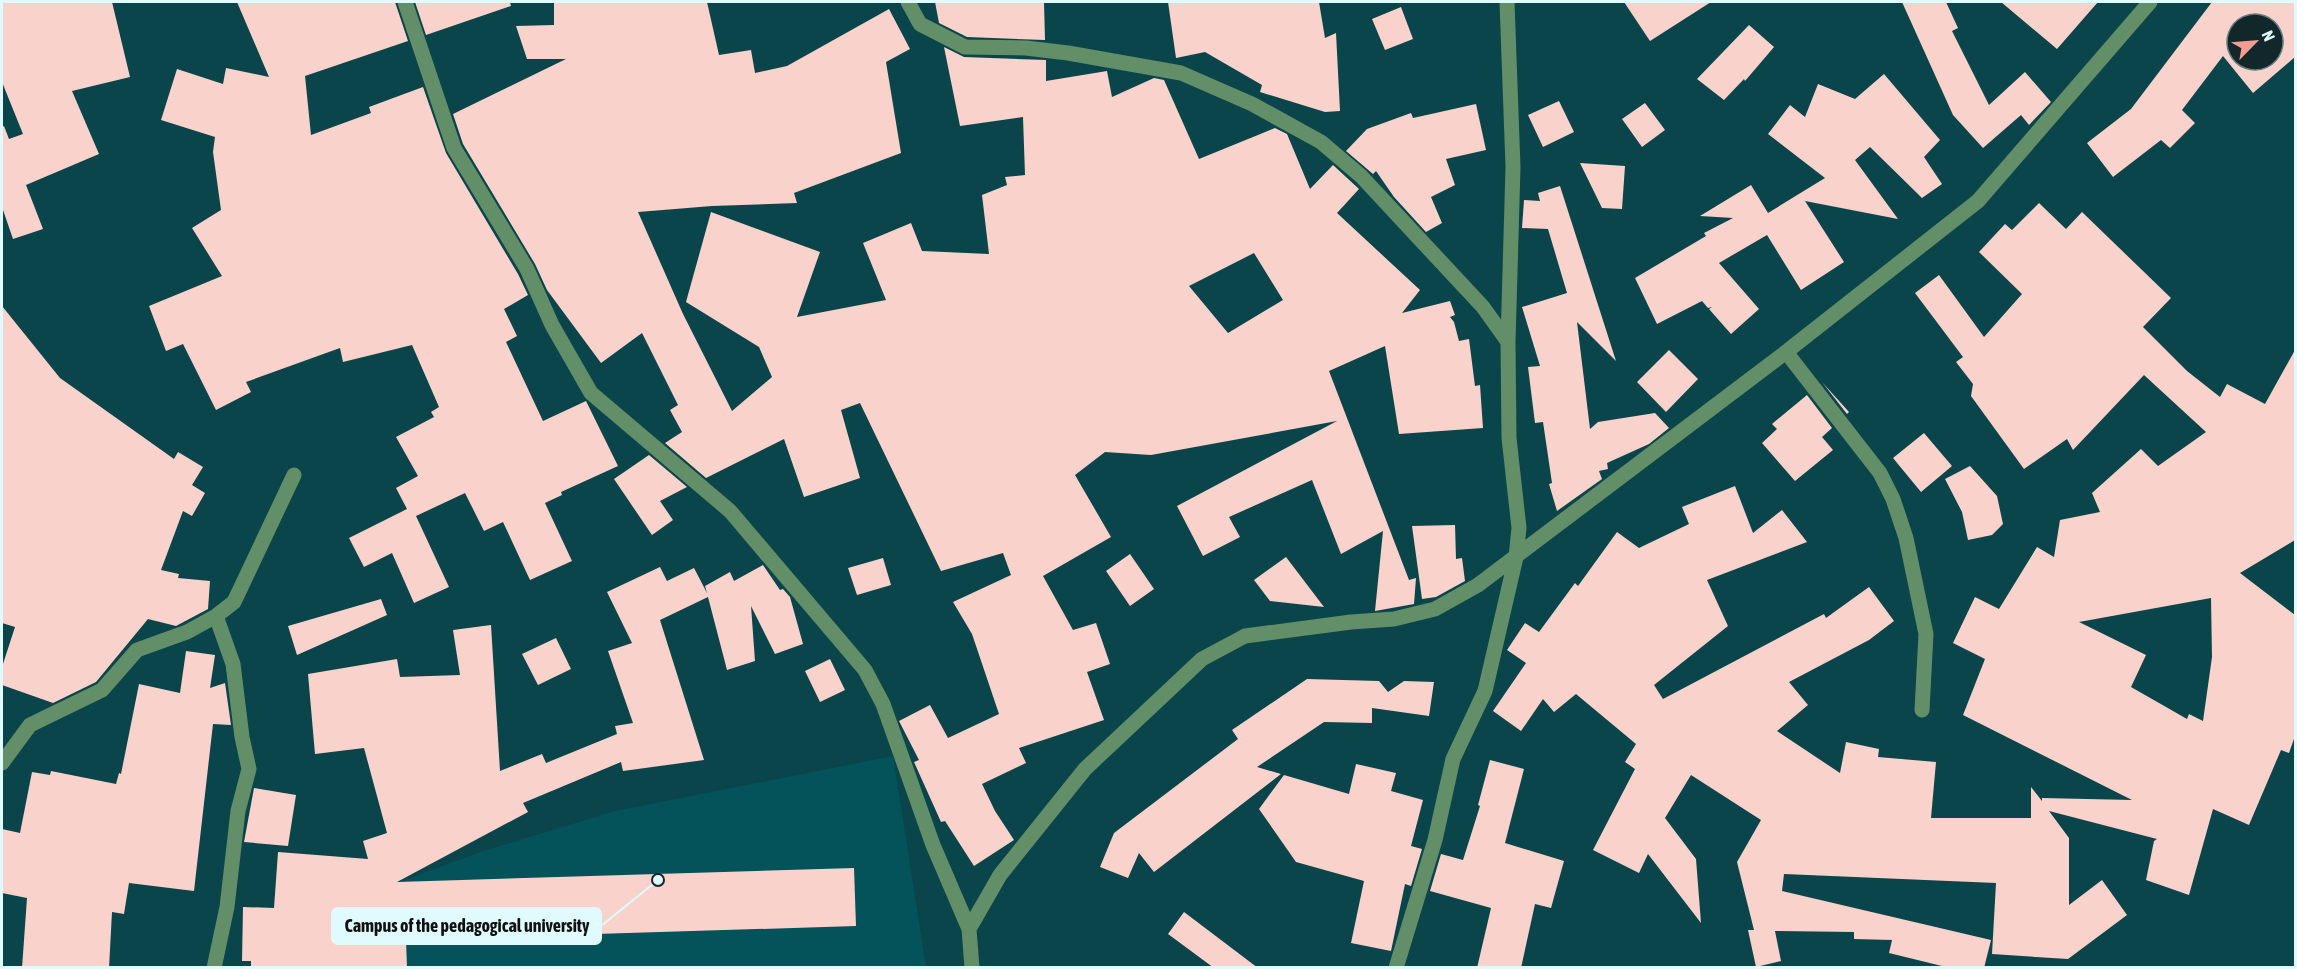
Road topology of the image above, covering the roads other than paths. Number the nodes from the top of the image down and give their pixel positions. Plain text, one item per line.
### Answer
1 (405, 2) edge
2 (908, 2) edge
3 (1507, 2) edge
4 (2150, 2) edge
5 (1508, 342) junction
6 (1786, 352) junction
7 (294, 475) dead end
8 (1516, 556) junction
9 (216, 616) junction
10 (1922, 710) dead end
11 (2, 763) edge
12 (969, 929) junction
13 (214, 968) edge
14 (972, 968) edge
15 (1396, 968) edge

1 - 12 street
2 - 5 street
3 - 5 street
4 - 6 street
5 - 8 street
6 - 8 street
6 - 10 street
7 - 9 street
8 - 12 street
8 - 15 street
9 - 11 street
9 - 13 street
12 - 14 street

